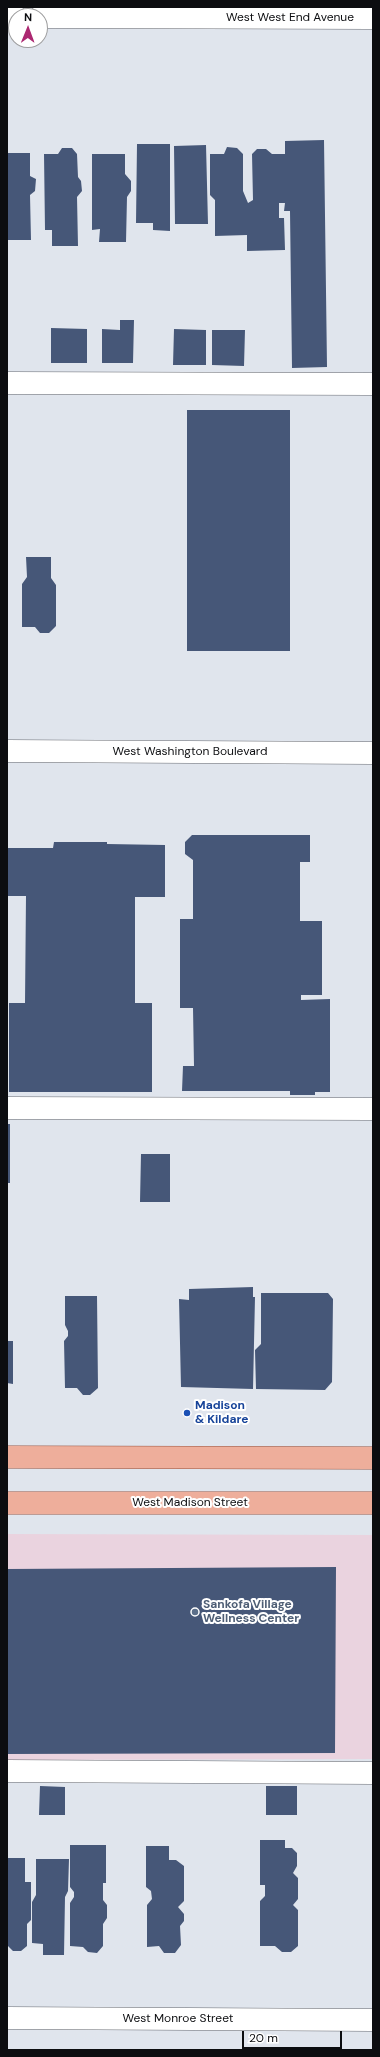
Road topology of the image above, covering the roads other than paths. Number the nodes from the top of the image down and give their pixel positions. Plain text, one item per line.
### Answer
1 (124, 12) edge
2 (48, 17) edge
3 (373, 18) edge
4 (7, 383) edge
5 (373, 384) edge
6 (7, 751) edge
7 (373, 753) edge
8 (7, 1108) edge
9 (373, 1109) edge
10 (7, 1457) edge
11 (373, 1458) edge
12 (7, 1503) edge
13 (373, 1503) edge
14 (7, 1771) edge
15 (373, 1772) edge
16 (7, 2018) edge
17 (373, 2020) edge

1 - 2 street, West West End Avenue
1 - 3 street, West West End Avenue
4 - 5 street
6 - 7 street, West Washington Boulevard
8 - 9 street
10 - 11 main road
12 - 13 main road, West Madison Street
14 - 15 street
16 - 17 street, West Monroe Street

